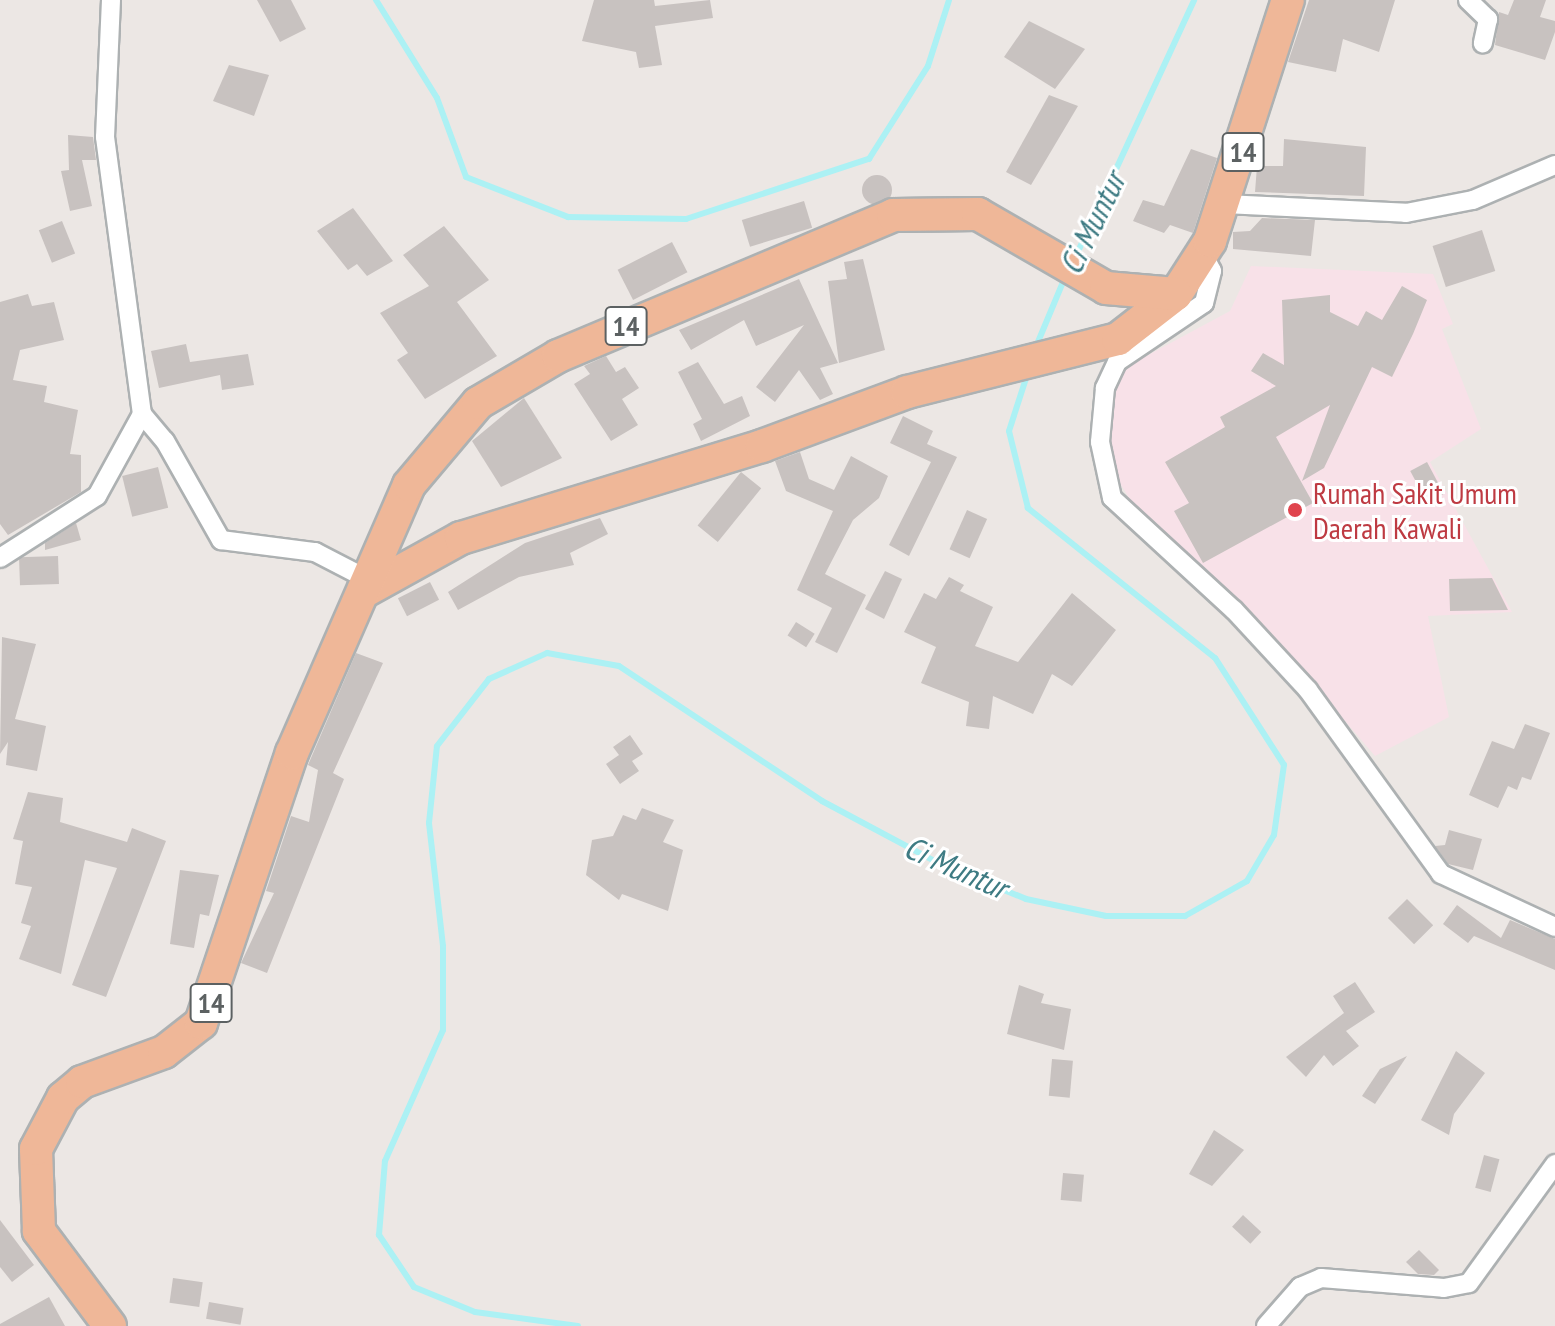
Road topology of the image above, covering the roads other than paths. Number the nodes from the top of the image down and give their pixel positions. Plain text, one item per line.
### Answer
1 (111, 0) edge
2 (1288, 0) edge
3 (1468, 0) edge
4 (1483, 43) dead end
5 (1555, 165) edge
6 (1225, 204) junction
7 (1203, 254) junction
8 (1176, 294) junction
9 (142, 414) junction
10 (0, 558) edge
11 (367, 586) junction
12 (1555, 927) edge
13 (1555, 1164) edge
14 (110, 1326) edge
15 (1266, 1326) edge

1 - 9 street
2 - 6 highway, 14
3 - 4 street
5 - 6 street
6 - 7 highway, 14
7 - 8 highway, 14
7 - 12 street
8 - 11 highway, 14
8 - 11 highway, 14
9 - 10 street
9 - 11 street
11 - 14 highway, 14
13 - 15 street

